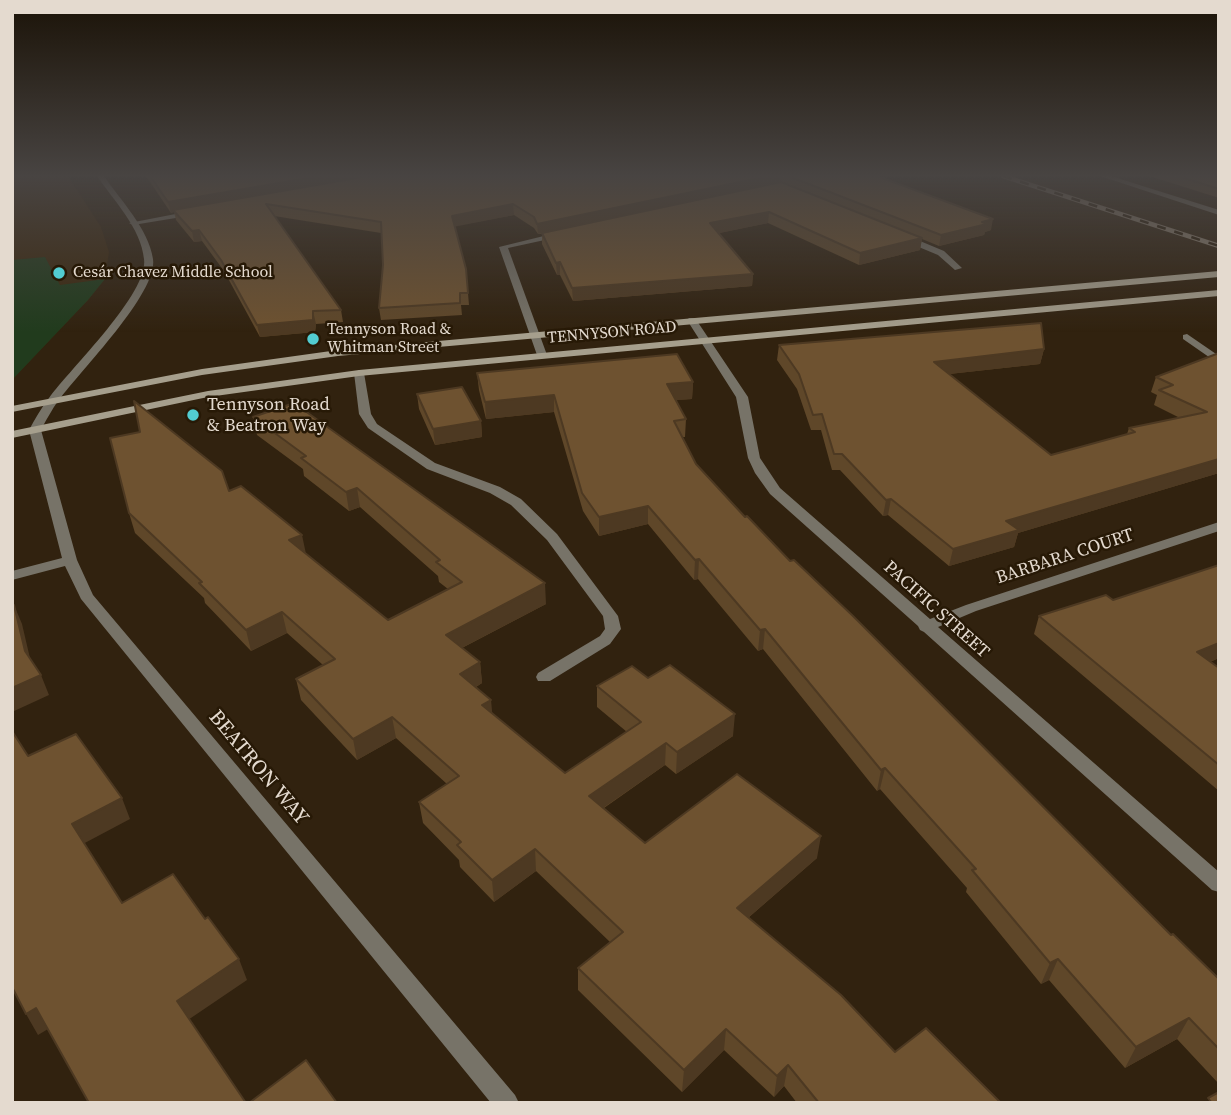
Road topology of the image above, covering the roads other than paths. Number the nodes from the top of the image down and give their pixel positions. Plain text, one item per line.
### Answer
1 (136, 228) edge
2 (569, 232) edge
3 (892, 233) edge
4 (958, 268) dead end
5 (1219, 274) edge
6 (1219, 293) edge
7 (692, 320) junction
8 (534, 334) junction
9 (1187, 337) dead end
10 (705, 340) junction
11 (542, 355) junction
12 (1219, 361) edge
13 (359, 373) junction
14 (52, 401) junction
15 (12, 409) edge
16 (35, 430) junction
17 (12, 435) edge
18 (1219, 526) edge
19 (70, 560) junction
20 (12, 576) edge
21 (925, 627) junction
22 (544, 677) dead end
23 (1219, 884) edge
24 (507, 1103) edge

1 - 14 street
2 - 8 street
3 - 4 street
5 - 7 main road, TENNYSON ROAD
6 - 10 main road, TENNYSON ROAD
7 - 8 main road, TENNYSON ROAD
7 - 10 street, PACIFIC STREET
8 - 11 street
8 - 14 main road, TENNYSON ROAD
9 - 12 street
10 - 11 main road, TENNYSON ROAD
10 - 21 street, PACIFIC STREET
11 - 13 main road, TENNYSON ROAD
13 - 16 main road, TENNYSON ROAD
13 - 22 street
14 - 15 main road, TENNYSON ROAD
14 - 16 street
16 - 17 main road, TENNYSON ROAD
16 - 19 street, BEATRON WAY
18 - 21 street, BARBARA COURT
19 - 20 street
19 - 24 street, BEATRON WAY
21 - 23 street, PACIFIC STREET

